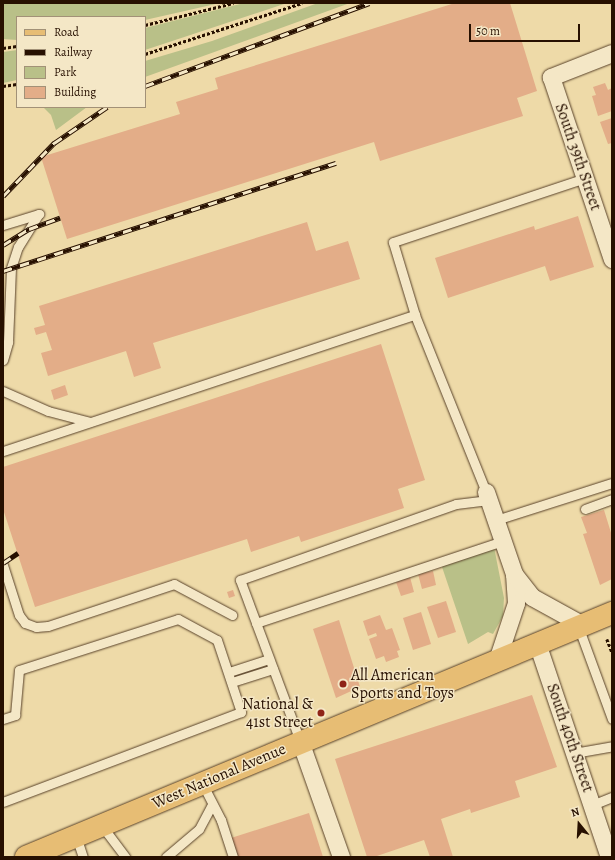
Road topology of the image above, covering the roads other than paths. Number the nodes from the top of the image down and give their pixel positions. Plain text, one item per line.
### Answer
1 (612, 53) edge
2 (585, 178) junction
3 (3, 225) edge
4 (612, 259) edge
5 (415, 315) junction
6 (3, 360) edge
7 (3, 391) edge
8 (92, 422) junction
9 (3, 451) edge
10 (612, 483) edge
11 (488, 496) junction
12 (612, 499) edge
13 (585, 509) dead end
14 (496, 520) junction
15 (502, 540) junction
16 (3, 565) edge
17 (514, 574) junction
18 (612, 612) edge
19 (232, 615) dead end
20 (256, 623) junction
21 (581, 626) junction
22 (538, 643) junction
23 (497, 660) junction
24 (271, 664) junction
25 (229, 672) junction
26 (232, 682) junction
27 (3, 719) edge
28 (612, 719) edge
29 (300, 741) junction
30 (612, 746) edge
31 (574, 753) junction
32 (202, 782) junction
33 (612, 797) edge
34 (3, 802) edge
35 (212, 805) junction
36 (592, 805) junction
37 (102, 825) junction
38 (76, 836) junction
39 (38, 855) edge
40 (83, 857) edge
41 (125, 857) edge
42 (166, 857) edge
43 (233, 857) edge
44 (341, 857) edge
45 (609, 857) edge

1 - 2 street, South 39th Street
2 - 4 street, South 39th Street
2 - 5 lane
3 - 6 lane
5 - 8 lane
5 - 11 lane
7 - 8 lane
8 - 9 lane
10 - 14 lane
11 - 14 street
11 - 20 lane
12 - 13 lane
14 - 15 street
15 - 17 street
15 - 20 lane
16 - 19 lane
17 - 21 street
17 - 23 street
18 - 21 main road, West National Avenue
20 - 24 lane
21 - 22 main road, West National Avenue
21 - 28 lane
22 - 23 main road, West National Avenue
22 - 31 street, South 40th Street
23 - 29 main road, West National Avenue
24 - 25 lane
24 - 26 lane
24 - 29 lane
25 - 26 lane
25 - 27 lane
26 - 34 lane
29 - 32 main road, West National Avenue
29 - 44 street
30 - 31 lane
31 - 36 street, South 40th Street
32 - 35 lane
32 - 37 main road, West National Avenue
33 - 36 lane
35 - 42 lane
35 - 43 lane
36 - 45 street, South 40th Street
37 - 38 main road, West National Avenue
37 - 41 lane
38 - 39 main road, West National Avenue
38 - 40 lane

